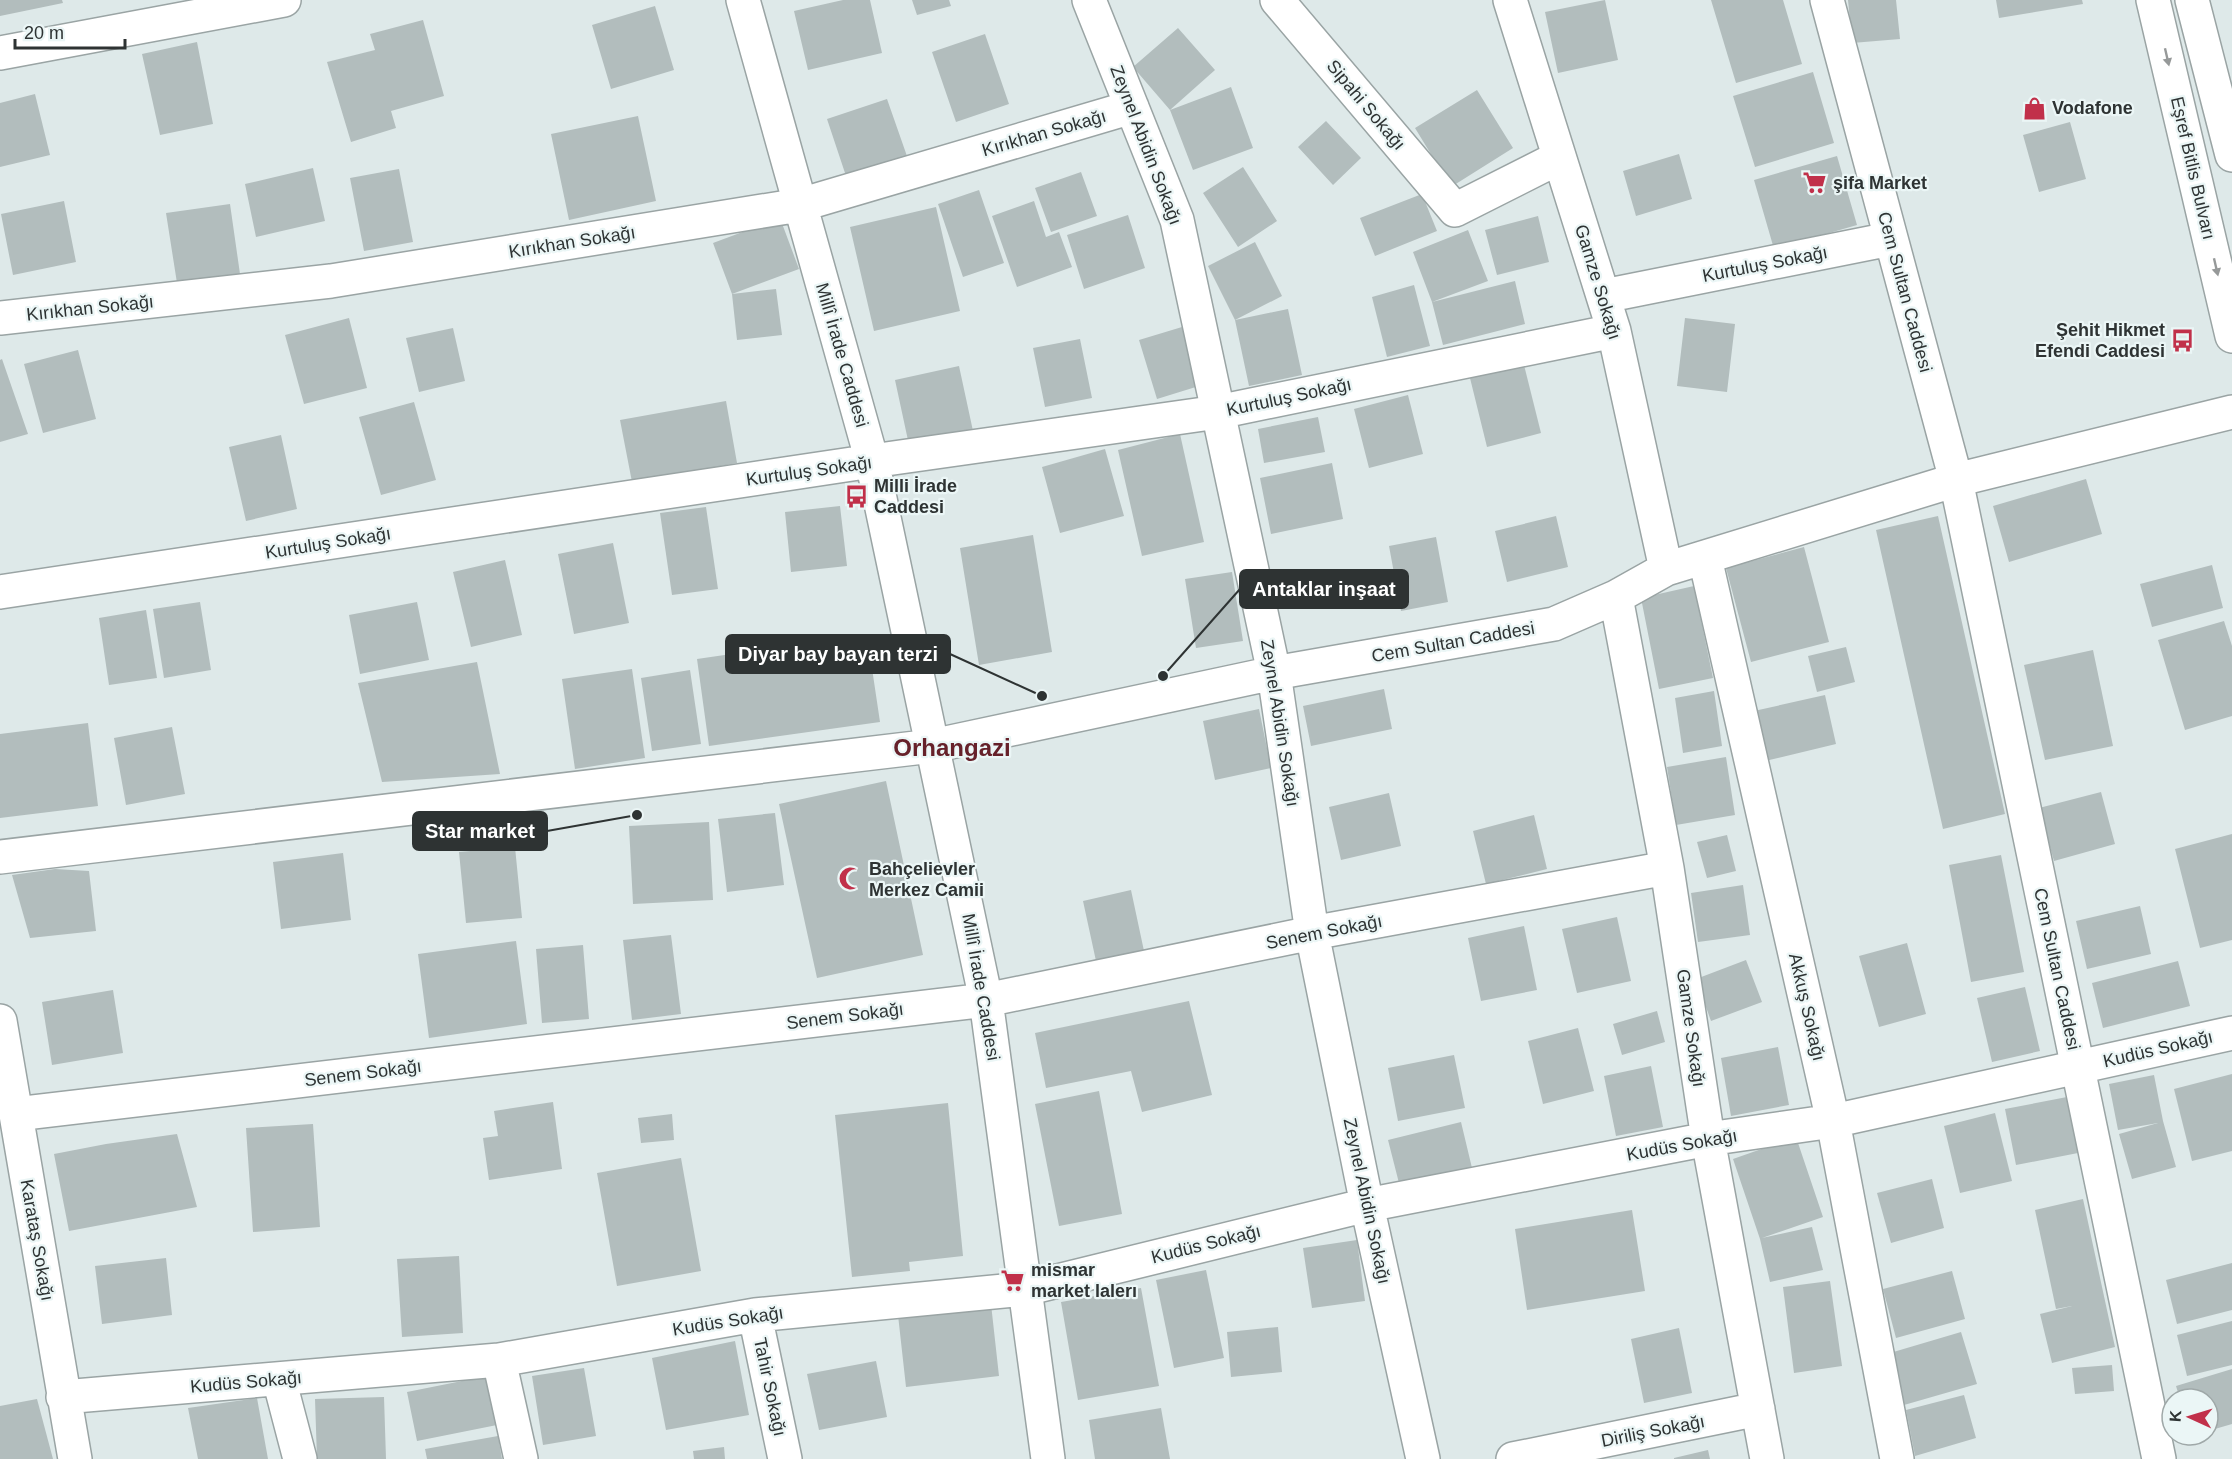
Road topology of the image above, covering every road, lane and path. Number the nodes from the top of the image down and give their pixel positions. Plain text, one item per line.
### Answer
1 (284, 0) edge
2 (743, 0) edge
3 (1089, 0) edge
4 (1277, 0) edge
5 (1510, 0) edge
6 (1827, 0) edge
7 (2153, 0) edge
8 (2192, 0) edge
9 (0, 53) edge
10 (1132, 107) junction
11 (2232, 155) edge
12 (1558, 158) junction
13 (800, 205) junction
14 (1890, 239) junction
15 (1604, 296) junction
16 (0, 318) edge
17 (1614, 331) junction
18 (2232, 336) edge
19 (1218, 412) junction
20 (2232, 412) edge
21 (872, 461) junction
22 (1956, 480) junction
23 (1705, 558) junction
24 (1666, 569) junction
25 (0, 592) edge
26 (1616, 597) junction
27 (1274, 674) junction
28 (932, 746) junction
29 (0, 857) edge
30 (1667, 868) junction
31 (1312, 933) junction
32 (986, 1000) junction
33 (0, 1021) edge
34 (2232, 1033) edge
35 (2077, 1068) junction
36 (16, 1114) junction
37 (1833, 1120) junction
38 (1708, 1139) junction
39 (1367, 1205) junction
40 (1025, 1289) junction
41 (754, 1315) junction
42 (499, 1360) junction
43 (279, 1379) junction
44 (63, 1397) junction
45 (1758, 1409) junction
46 (75, 1459) edge
47 (300, 1459) edge
48 (521, 1459) edge
49 (785, 1459) edge
50 (1047, 1459) edge
51 (1423, 1459) edge
52 (1514, 1459) edge
53 (1767, 1459) edge
54 (1897, 1459) edge
55 (2159, 1459) edge

1 - 9 street
2 - 13 street, Millî İrade Caddesi
3 - 10 street, Zeynel Abidin Sokağı
4 - 12 street, Sipahi Sokağı
5 - 12 street, Gamze Sokağı
6 - 14 street, Cem Sultan Caddesi
7 -> 18 street, Eşref Bitlis Bulvarı
8 - 11 street
10 - 13 street, Kırıkhan Sokağı
10 - 19 street, Zeynel Abidin Sokağı
12 - 15 street, Gamze Sokağı
13 - 16 street, Kırıkhan Sokağı
13 - 21 street, Millî İrade Caddesi
14 - 15 street, Kurtuluş Sokağı
14 - 22 street, Cem Sultan Caddesi
15 - 17 street, Gamze Sokağı
17 - 19 street, Kurtuluş Sokağı
17 - 24 street, Gamze Sokağı
19 - 21 street, Kurtuluş Sokağı
19 - 27 street, Zeynel Abidin Sokağı
20 - 22 street, Cem Sultan Caddesi
21 - 25 street, Kurtuluş Sokağı
21 - 28 street, Millî İrade Caddesi
22 - 23 street, Cem Sultan Caddesi
22 - 35 street, Cem Sultan Caddesi
23 - 24 street, Cem Sultan Caddesi
23 - 37 street, Akkuş Sokağı
24 - 26 street, Cem Sultan Caddesi
26 - 27 street, Cem Sultan Caddesi
26 - 30 street, Gamze Sokağı
27 - 28 street, Cem Sultan Caddesi
27 - 31 street, Zeynel Abidin Sokağı
28 - 29 street, Cem Sultan Caddesi
28 - 32 street, Millî İrade Caddesi
30 - 31 street, Senem Sokağı
30 - 38 street, Gamze Sokağı
31 - 32 street, Senem Sokağı
31 - 39 street, Zeynel Abidin Sokağı
32 - 36 street, Senem Sokağı
32 - 40 street, Millî İrade Caddesi
33 - 36 street, Karataş Sokağı
34 - 35 street, Kudüs Sokağı
35 - 37 street, Kudüs Sokağı
35 - 55 street, Cem Sultan Caddesi
36 - 44 street, Karataş Sokağı
37 - 38 street, Kudüs Sokağı
37 - 54 street, Akkuş Sokağı
38 - 39 street, Kudüs Sokağı
38 - 45 street, Gamze Sokağı
39 - 40 street, Kudüs Sokağı
39 - 51 street, Zeynel Abidin Sokağı
40 - 41 street, Kudüs Sokağı
40 - 50 street, Millî İrade Caddesi
41 - 42 street, Kudüs Sokağı
41 - 49 street, Tahir Sokağı
42 - 43 street, Kudüs Sokağı
42 - 48 street
43 - 44 street, Kudüs Sokağı
43 - 47 street
44 - 46 street, Karataş Sokağı
45 - 52 street, Diriliş Sokağı
45 - 53 street, Gamze Sokağı

